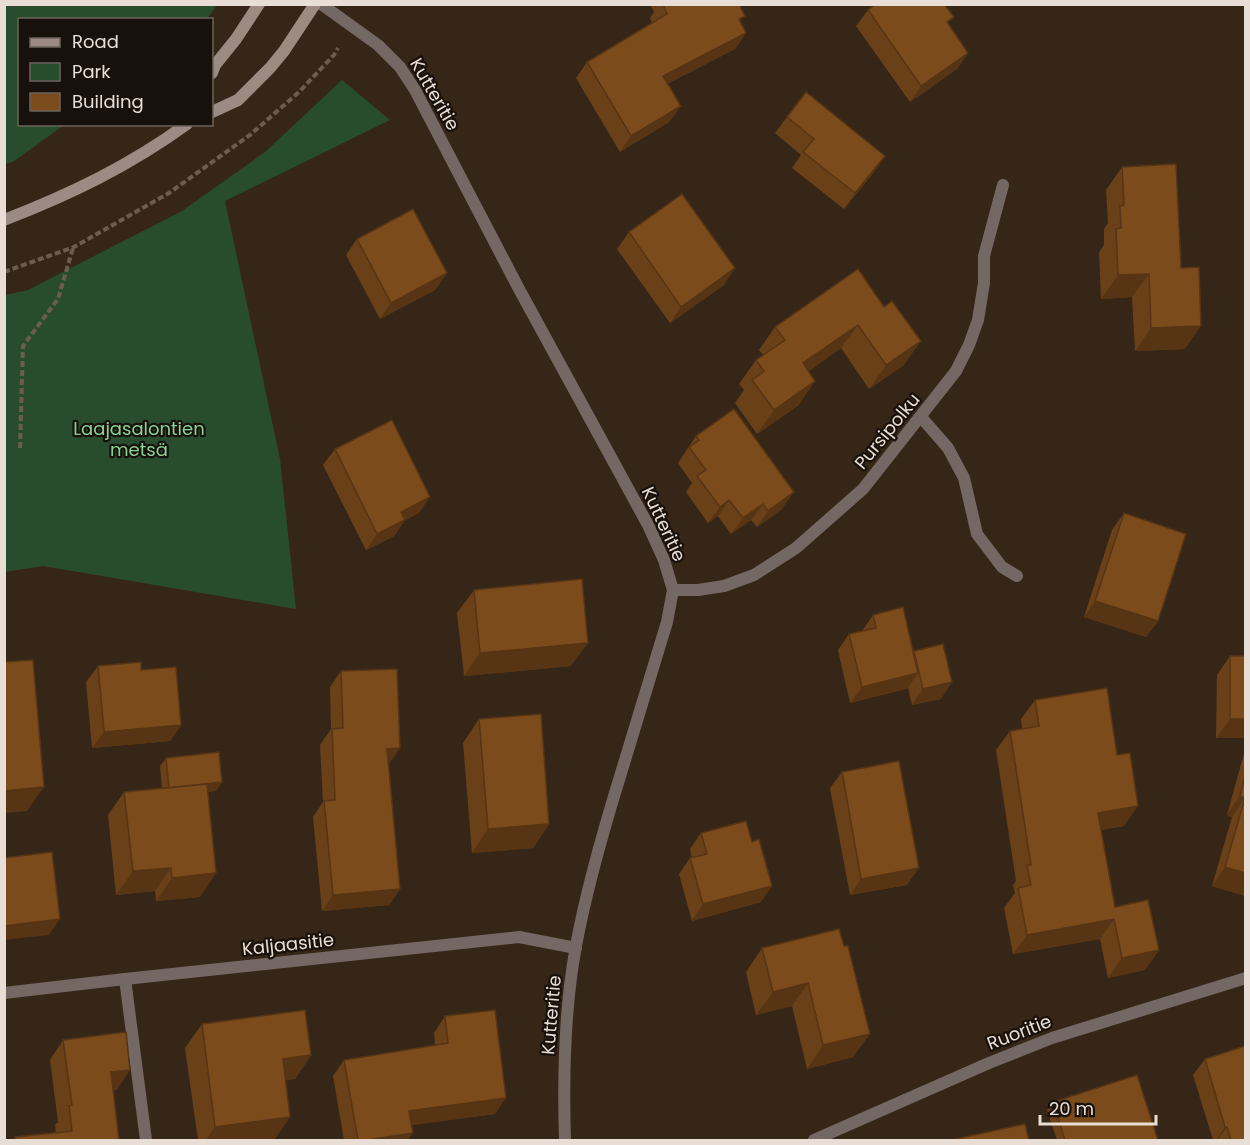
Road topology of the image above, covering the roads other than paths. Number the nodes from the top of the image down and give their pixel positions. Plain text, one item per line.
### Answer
1 (258, 4) edge
2 (315, 4) edge
3 (321, 4) edge
4 (213, 70) edge
5 (213, 112) edge
6 (184, 126) edge
7 (1003, 185) dead end
8 (4, 220) edge
9 (921, 417) junction
10 (1017, 576) dead end
11 (672, 590) junction
12 (576, 948) junction
13 (1245, 978) edge
14 (125, 979) junction
15 (4, 993) edge
16 (146, 1140) edge
17 (565, 1140) edge
18 (814, 1140) edge

1 - 4 main road
2 - 5 main road
3 - 11 street, Kutteritie
6 - 8 main road
7 - 9 street, Pursipolku
9 - 10 street
9 - 11 street, Pursipolku
11 - 12 street, Kutteritie
12 - 14 street, Kaljaasitie
12 - 17 street, Kutteritie
13 - 18 street, Ruoritie
14 - 15 street, Kaljaasitie
14 - 16 street

